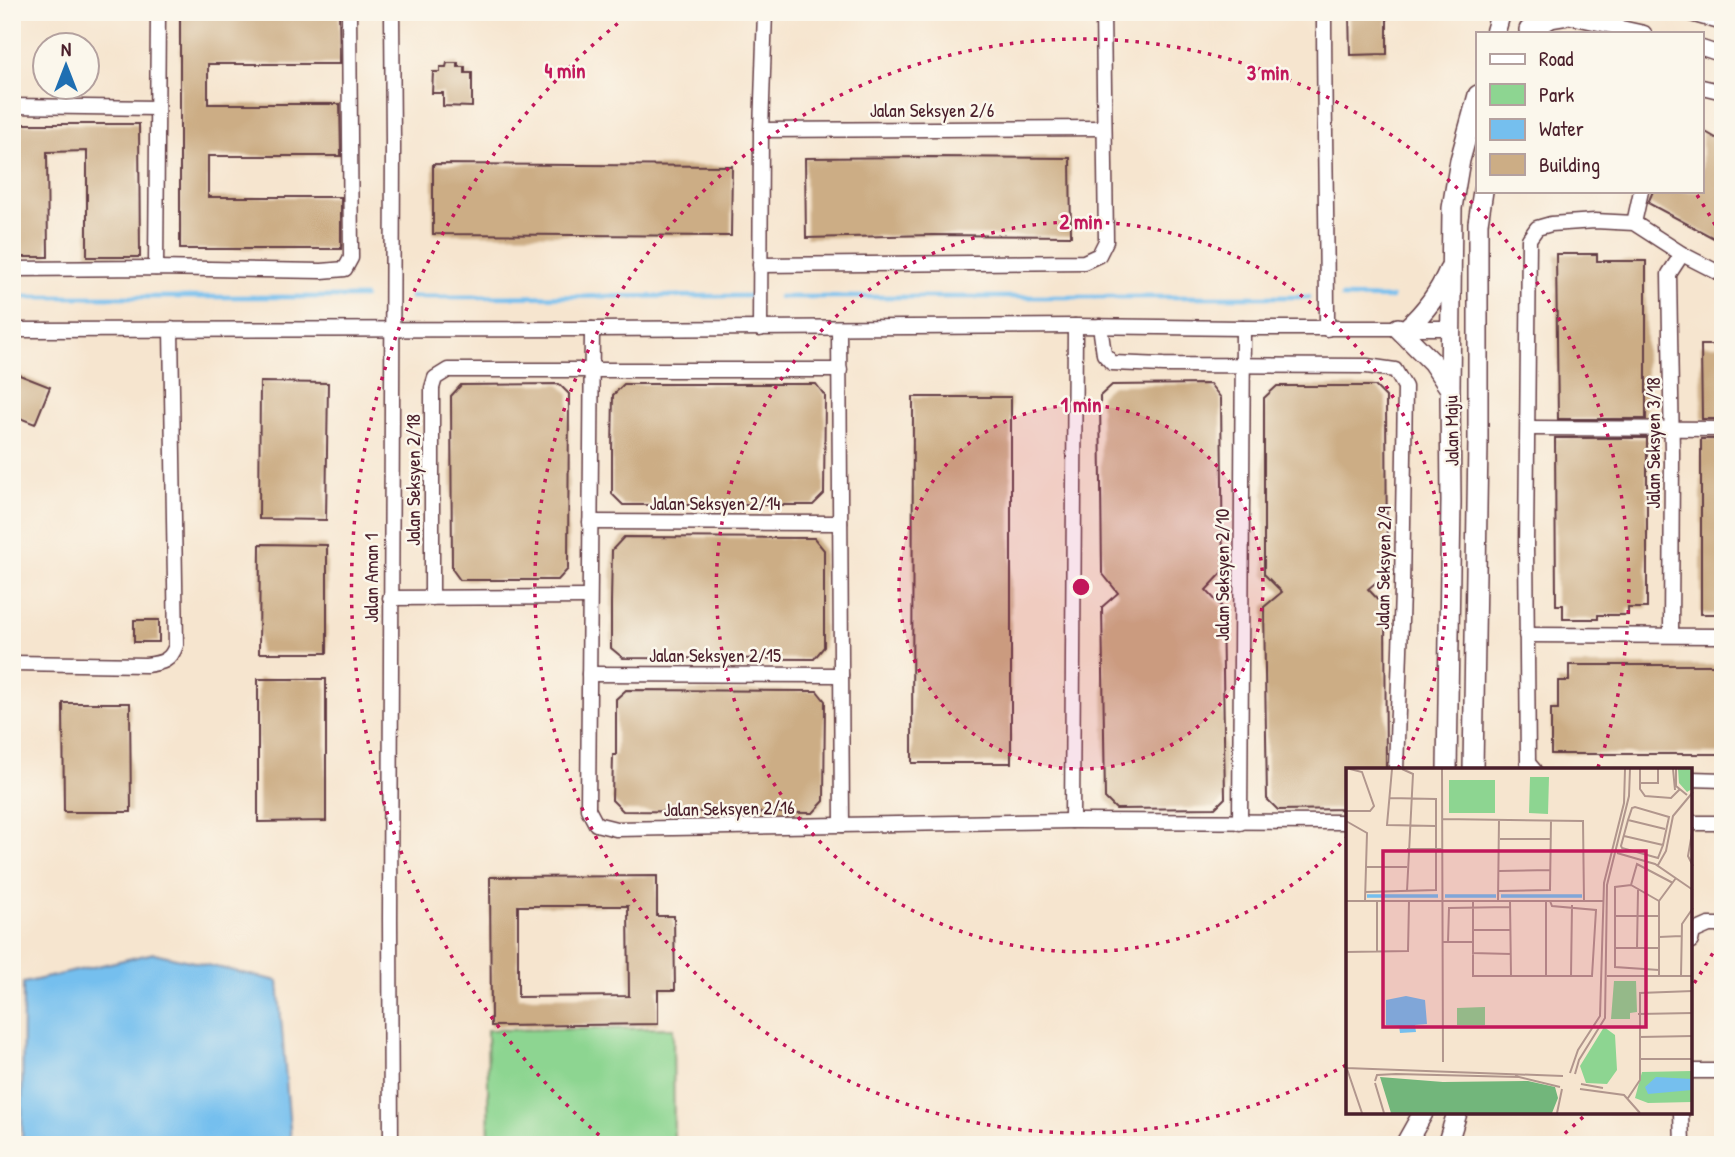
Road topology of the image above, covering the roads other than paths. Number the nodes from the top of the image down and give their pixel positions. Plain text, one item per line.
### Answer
1 (158, 12) edge
2 (349, 12) edge
3 (392, 12) edge
4 (765, 12) edge
5 (1103, 12) edge
6 (1324, 12) edge
7 (1501, 12) edge
8 (1684, 12) edge
9 (1558, 14) edge
10 (1723, 23) edge
11 (1531, 25) edge
12 (1495, 32) edge
13 (1639, 32) edge
14 (1704, 49) edge
15 (1723, 55) edge
16 (1704, 88) edge
17 (1723, 92) edge
18 (1476, 103) edge
19 (12, 106) edge
20 (157, 108) junction
21 (1104, 128) junction
22 (761, 130) junction
23 (1483, 192) edge
24 (1641, 192) edge
25 (1634, 223) junction
26 (1682, 254) junction
27 (1451, 264) junction
28 (760, 265) junction
29 (156, 268) junction
30 (12, 269) edge
31 (1478, 270) junction
32 (1723, 275) edge
33 (1075, 326) junction
34 (1100, 326) junction
35 (392, 328) junction
36 (839, 328) junction
37 (1243, 328) junction
38 (1402, 328) junction
39 (1451, 328) junction
40 (171, 329) junction
41 (760, 329) junction
42 (1327, 329) junction
43 (12, 330) edge
44 (592, 330) junction
45 (1242, 365) junction
46 (592, 370) junction
47 (840, 370) junction
48 (1478, 380) junction
49 (1450, 389) junction
50 (1528, 428) junction
51 (1672, 428) junction
52 (1723, 429) edge
53 (590, 522) junction
54 (840, 523) junction
55 (589, 597) junction
56 (390, 598) junction
57 (432, 598) junction
58 (1526, 635) junction
59 (1671, 635) junction
60 (1723, 636) edge
61 (12, 663) edge
62 (589, 674) junction
63 (841, 675) junction
64 (1396, 768) edge
65 (1447, 768) edge
66 (1473, 768) edge
67 (1532, 768) edge
68 (1693, 779) edge
69 (1723, 780) edge
70 (1072, 821) junction
71 (1346, 822) edge
72 (1240, 823) junction
73 (1693, 823) edge
74 (1723, 823) edge
75 (842, 825) junction
76 (1716, 925) edge
77 (1693, 932) edge
78 (1693, 1071) edge
79 (1723, 1071) edge
80 (1422, 1115) edge
81 (1456, 1115) edge
82 (1682, 1115) edge
83 (391, 1145) edge
84 (1405, 1145) edge
85 (1447, 1145) edge
86 (1682, 1145) edge

1 - 20 street
2 - 29 street
3 - 35 street, Jalan Aman 1
4 - 22 street
5 - 21 street
6 - 42 street
7 - 12 street
8 - 10 street
9 - 11 street
9 - 13 street
14 - 15 street
16 - 17 street
18 - 27 street, Jalan Maju
19 - 20 street
20 - 29 street
21 - 22 street, Jalan Seksyen 2/6
21 - 28 street
22 - 28 street
23 - 31 street, Jalan Maju
24 - 25 street
25 - 26 street
25 - 50 street
26 - 32 street
26 - 51 street, Jalan Seksyen 3/18
27 - 38 street
27 - 39 street, Jalan Maju
28 - 41 street
29 - 30 street
31 - 39 street
31 - 48 street, Jalan Maju
33 - 34 street
33 - 36 street
33 - 70 street
34 - 37 street
34 - 45 street
35 - 40 street
35 - 44 street
35 - 56 street, Jalan Aman 1
36 - 41 street
36 - 47 street
37 - 42 street
37 - 45 street, Jalan Seksyen 2/10
38 - 39 street
38 - 42 street
38 - 49 street
39 - 48 street
39 - 49 street, Jalan Maju
40 - 43 street
40 - 61 street
41 - 44 street
44 - 46 street
45 - 64 street, Jalan Seksyen 2/9
45 - 72 street, Jalan Seksyen 2/10
46 - 47 street
46 - 53 street
46 - 57 street, Jalan Seksyen 2/18
47 - 54 street
48 - 66 street, Jalan Maju
49 - 65 street, Jalan Maju
50 - 51 street
50 - 58 street
51 - 52 street
51 - 59 street, Jalan Seksyen 3/18
53 - 54 street, Jalan Seksyen 2/14
53 - 55 street
54 - 63 street
55 - 57 street
55 - 62 street
56 - 57 street
56 - 83 street, Jalan Aman 1
58 - 59 street
58 - 67 street
59 - 60 street
62 - 63 street, Jalan Seksyen 2/15
62 - 75 street, Jalan Seksyen 2/16
63 - 75 street
68 - 69 street
70 - 72 street, Jalan Seksyen 2/16
70 - 75 street, Jalan Seksyen 2/16
71 - 72 street, Jalan Seksyen 2/16
73 - 74 street
76 - 77 street
78 - 79 street
80 - 84 street
81 - 85 street
82 - 86 street

